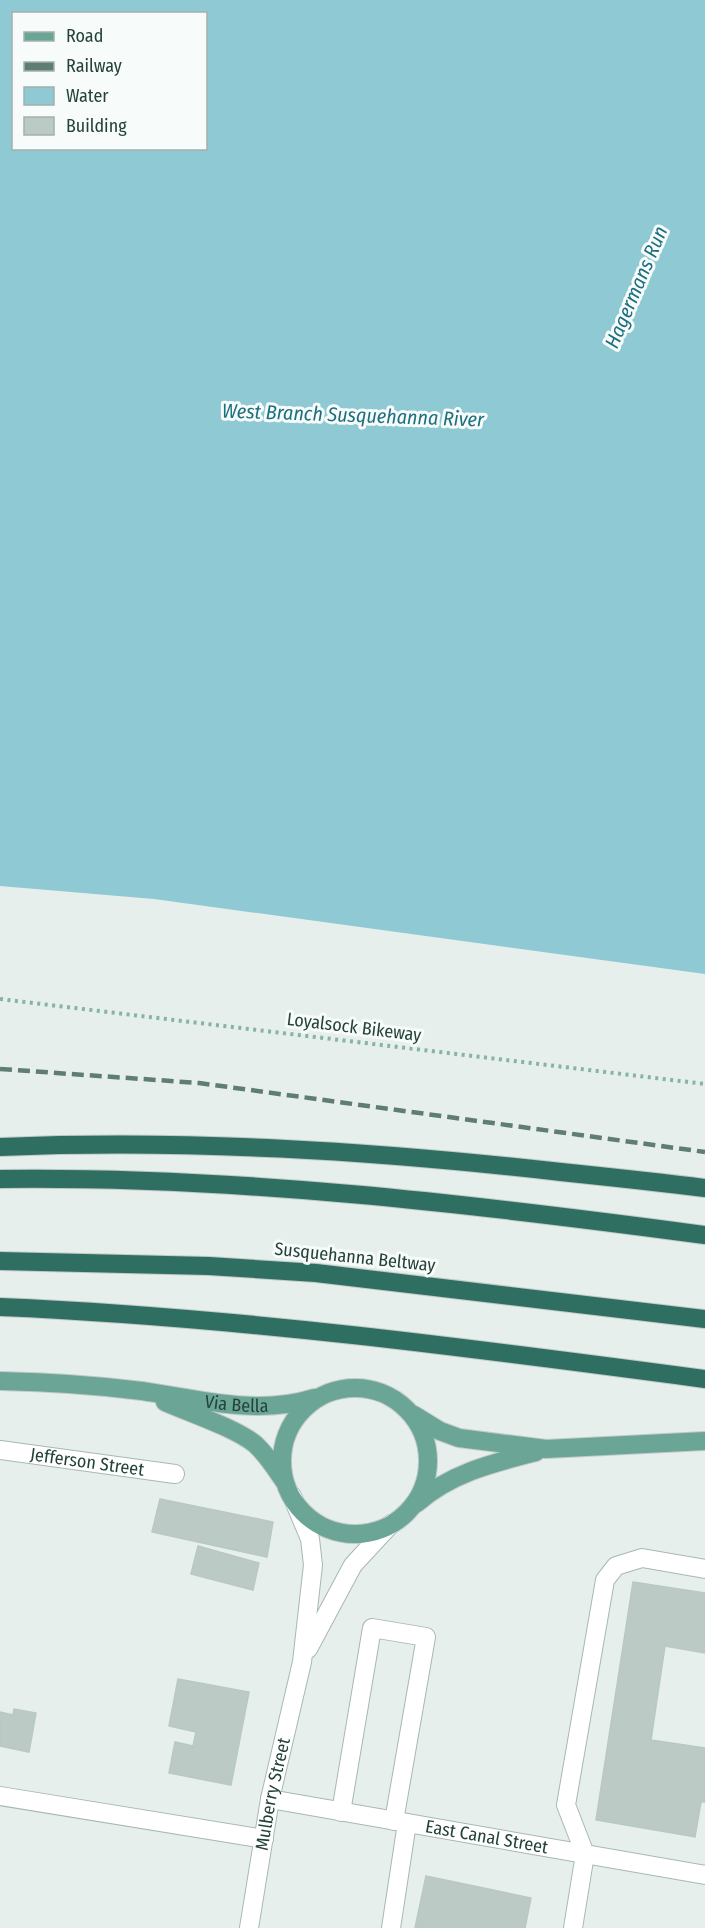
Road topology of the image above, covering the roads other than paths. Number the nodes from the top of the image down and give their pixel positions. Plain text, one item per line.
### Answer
1 (0, 1148) edge
2 (0, 1179) edge
3 (705, 1188) edge
4 (705, 1235) edge
5 (0, 1261) edge
6 (0, 1306) edge
7 (705, 1319) edge
8 (705, 1379) edge
9 (0, 1381) edge
10 (142, 1391) junction
11 (333, 1392) junction
12 (404, 1406) junction
13 (705, 1440) edge
14 (546, 1449) junction
15 (0, 1450) edge
16 (175, 1474) dead end
17 (289, 1490) junction
18 (399, 1519) junction
19 (705, 1569) edge
20 (302, 1662) junction
21 (0, 1796) edge
22 (270, 1799) junction
23 (341, 1812) junction
24 (401, 1822) junction
25 (264, 1839) junction
26 (585, 1854) junction
27 (705, 1875) edge
28 (249, 1928) edge
29 (391, 1928) edge
30 (573, 1928) edge

1 - 3 highway
2 - 4 highway
5 - 7 highway, Susquehanna Beltway
6 - 8 highway
9 - 10 main road, Via Bella
10 - 11 main road, Via Bella
10 - 17 main road, Via Bella
11 - 12 main road
11 - 17 main road
12 - 14 main road
12 - 18 main road
13 - 14 main road
14 - 18 main road
15 - 16 street, Jefferson Street
17 - 18 main road
17 - 20 street, Mulberry Street
18 - 20 street, Mulberry Street
19 - 26 street
20 - 22 street, Mulberry Street
21 - 25 street
22 - 23 street, East Canal Street
22 - 25 street, Mulberry Street
23 - 24 street, East Canal Street
23 - 24 street
24 - 26 street, East Canal Street
24 - 29 street
25 - 28 street, Mulberry Street
26 - 27 street, East Canal Street
26 - 30 street

